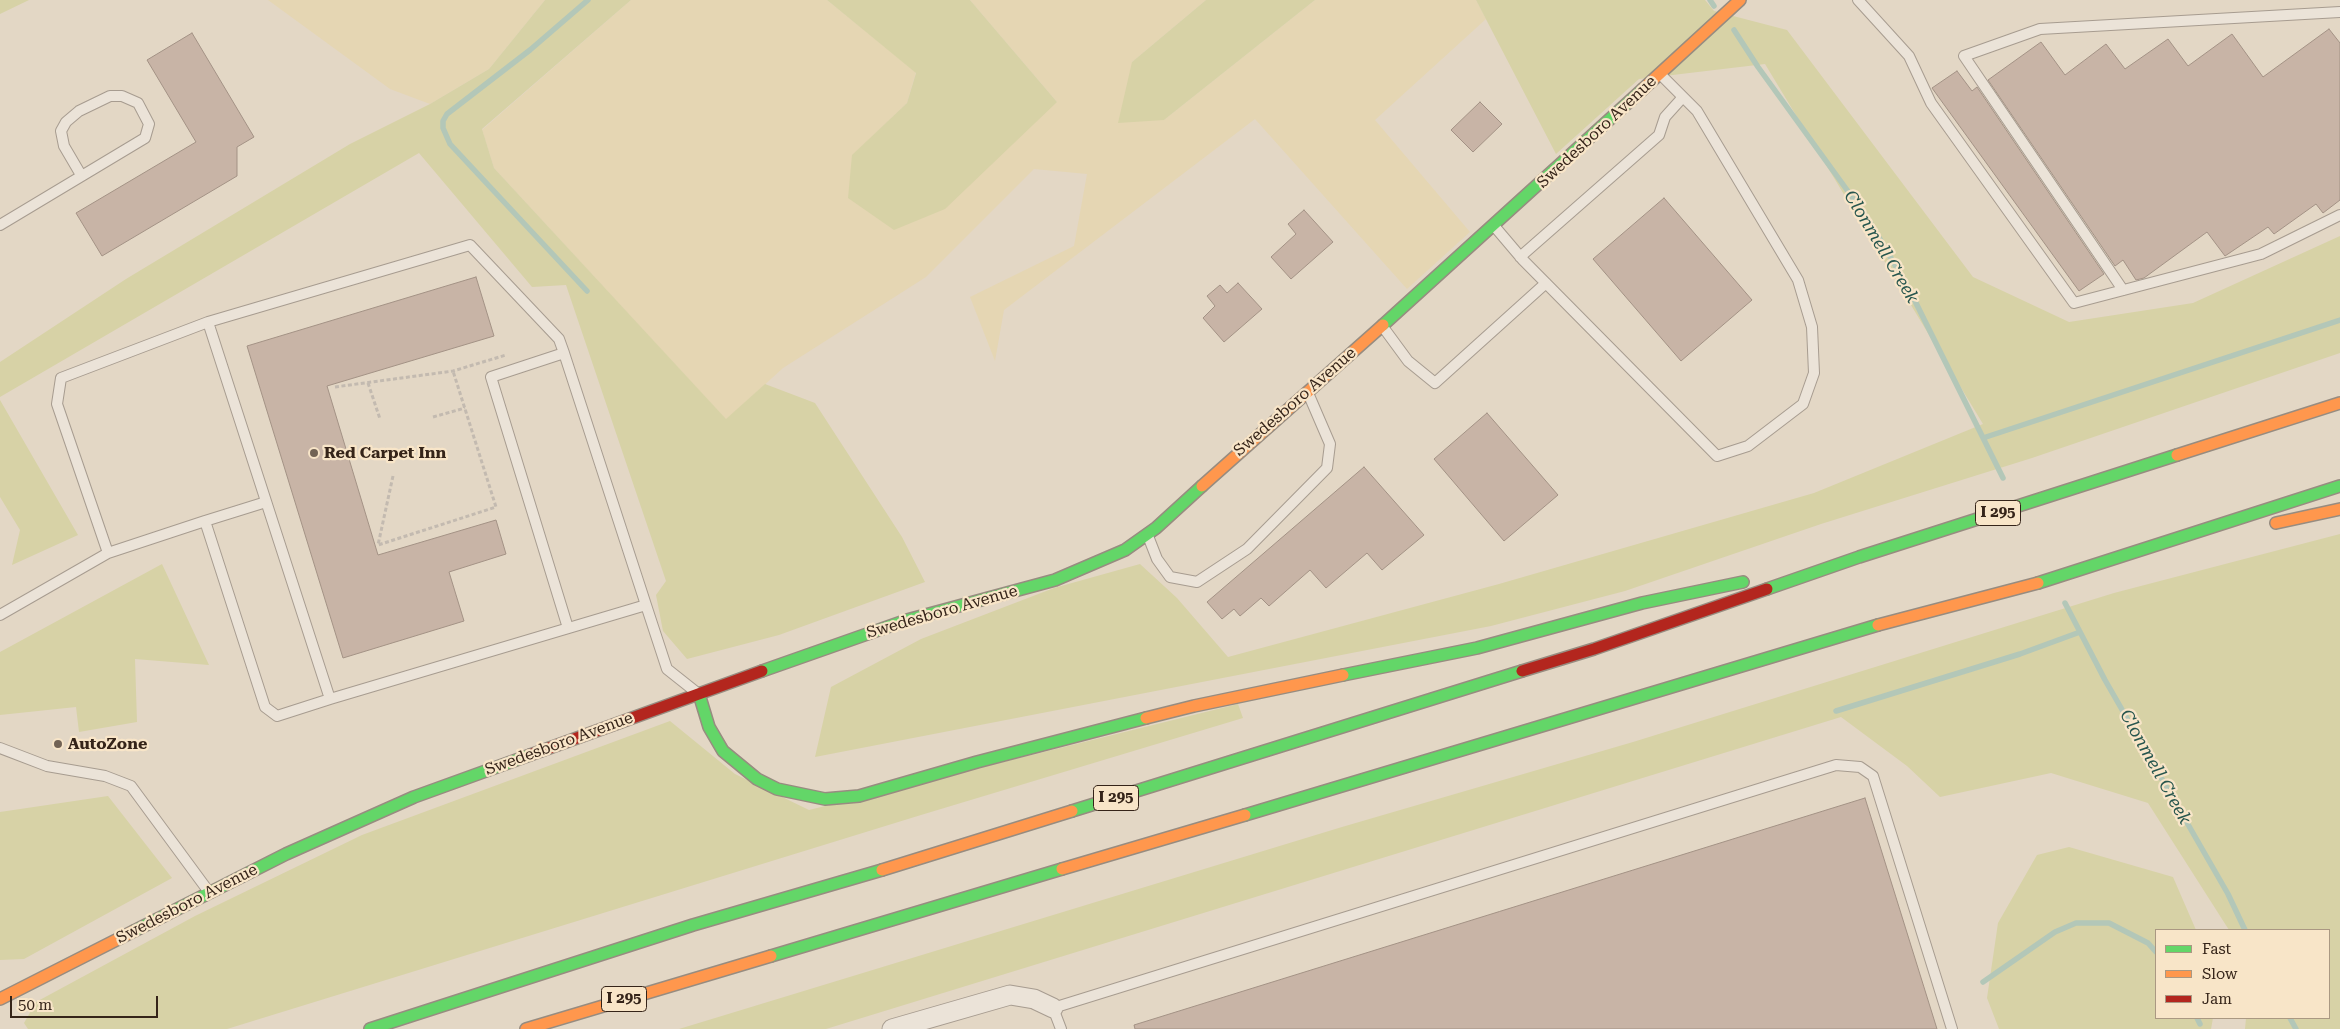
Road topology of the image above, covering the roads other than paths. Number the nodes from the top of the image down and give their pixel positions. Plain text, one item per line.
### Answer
1 (1740, 0) edge
2 (1858, 0) edge
3 (2340, 12) edge
4 (1660, 74) junction
5 (1683, 97) junction
6 (81, 175) junction
7 (2340, 215) edge
8 (0, 224) edge
9 (1494, 226) junction
10 (1520, 256) junction
11 (1546, 283) junction
12 (2123, 290) junction
13 (208, 322) junction
14 (1382, 327) junction
15 (564, 353) junction
16 (1308, 392) junction
17 (2340, 404) edge
18 (2340, 486) edge
19 (266, 502) junction
20 (2340, 509) edge
21 (205, 521) junction
22 (2265, 525) dead end
23 (2247, 529) dead end
24 (1148, 535) junction
25 (2157, 545) junction
26 (108, 554) junction
27 (1859, 557) junction
28 (646, 605) junction
29 (0, 615) edge
30 (568, 628) junction
31 (699, 694) junction
32 (330, 699) junction
33 (0, 748) edge
34 (210, 892) junction
35 (723, 969) junction
36 (0, 999) edge
37 (1053, 1008) junction
38 (370, 1029) edge
39 (526, 1029) edge
40 (561, 1029) edge
41 (892, 1029) edge
42 (1061, 1029) edge
43 (1952, 1029) edge

1 - 4 main road, Swedesboro Avenue
2 - 12 lane
3 - 12 lane
4 - 5 lane
4 - 9 main road, Swedesboro Avenue
5 - 10 lane
5 - 11 lane
6 - 6 lane
6 - 8 lane
7 - 12 lane
9 - 10 lane
9 - 14 main road, Swedesboro Avenue
10 - 11 lane
11 - 14 lane
13 - 15 lane
13 - 19 lane
13 - 26 lane
14 - 16 main road, Swedesboro Avenue
15 - 28 lane
15 - 30 lane
16 - 24 main road, Swedesboro Avenue
16 - 24 lane
17 - 27 main road, I 295
18 - 25 main road, I 295
19 - 21 lane
19 - 32 lane
20 - 22 main road
21 - 26 lane
21 - 32 lane
23 - 25 main road
24 - 31 main road, Swedesboro Avenue
25 - 35 main road, I 295
26 - 29 lane
27 - 31 main road
27 - 38 main road, I 295
28 - 30 lane
28 - 31 lane
30 - 32 lane
31 - 34 main road, Swedesboro Avenue
33 - 34 lane
34 - 36 main road, Swedesboro Avenue
35 - 39 main road, I 295
35 - 40 main road
37 - 41 street
37 - 42 lane
37 - 43 lane

